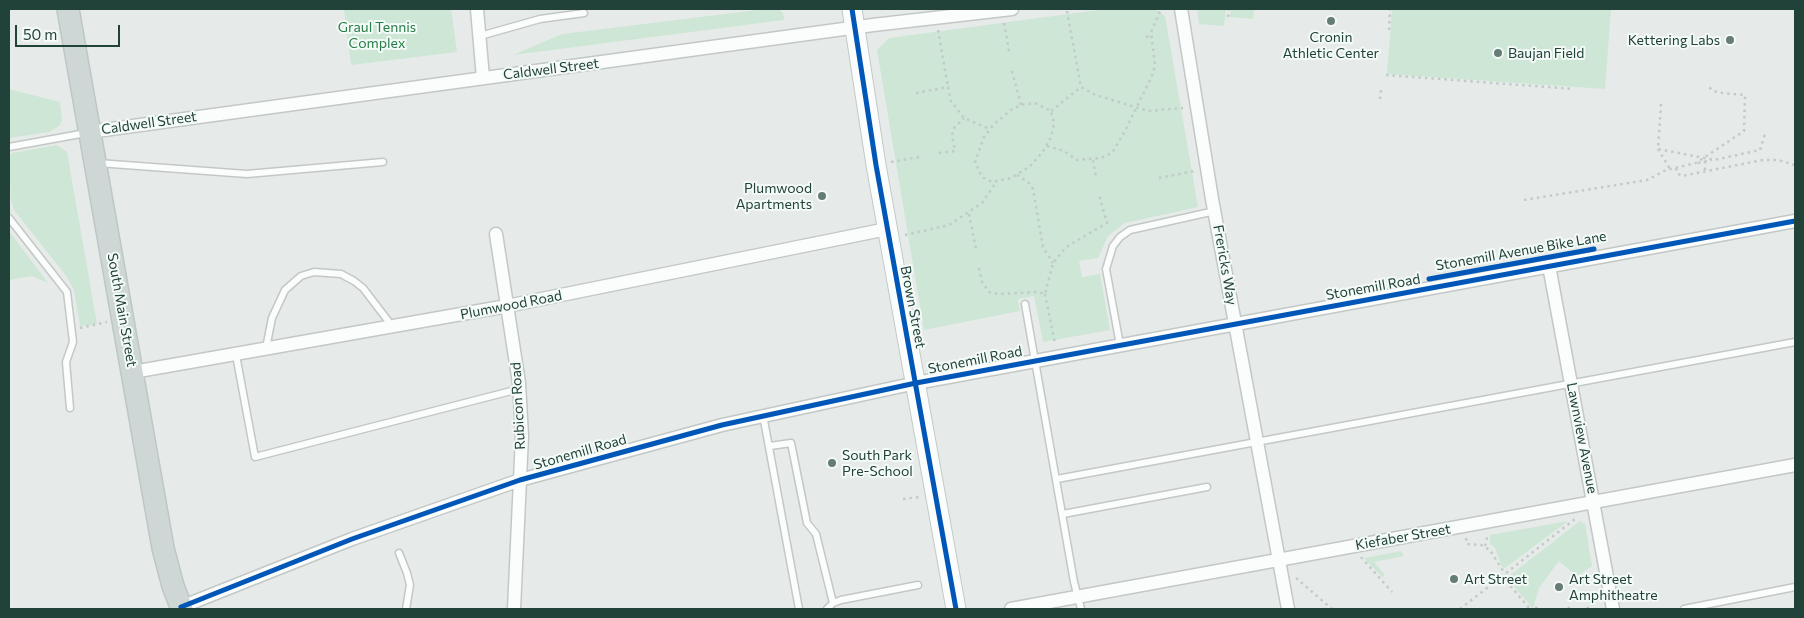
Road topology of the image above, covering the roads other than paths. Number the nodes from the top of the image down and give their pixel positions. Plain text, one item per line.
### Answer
1 (68, 9) edge
2 (477, 9) edge
3 (852, 9) edge
4 (1012, 9) edge
5 (1181, 9) edge
6 (584, 13) dead end
7 (854, 29) junction
8 (480, 36) junction
9 (483, 78) junction
10 (89, 132) junction
11 (9, 147) edge
12 (95, 162) junction
13 (383, 162) dead end
14 (1215, 211) junction
15 (9, 218) edge
16 (1795, 221) edge
17 (895, 232) junction
18 (496, 234) dead end
19 (1549, 266) junction
20 (1024, 304) dead end
21 (507, 306) junction
22 (1236, 322) junction
23 (392, 327) junction
24 (1795, 342) edge
25 (1120, 345) junction
26 (266, 350) junction
27 (236, 355) junction
28 (1035, 361) junction
29 (133, 372) junction
30 (1571, 382) junction
31 (916, 383) junction
32 (519, 389) junction
33 (70, 408) dead end
34 (763, 415) junction
35 (1257, 441) junction
36 (770, 446) junction
37 (1795, 465) edge
38 (1057, 479) junction
39 (520, 480) junction
40 (1207, 487) dead end
41 (1594, 502) junction
42 (1063, 514) junction
43 (399, 553) dead end
44 (1280, 559) junction
45 (918, 585) dead end
46 (1795, 588) edge
47 (832, 603) junction
48 (1080, 604) edge
49 (181, 608) edge
50 (406, 609) edge
51 (514, 609) edge
52 (799, 609) edge
53 (826, 609) edge
54 (956, 609) edge
55 (1011, 609) edge
56 (1288, 609) edge
57 (1614, 609) edge
58 (1684, 609) edge

1 - 10 main road, South Main Street
2 - 8 street
3 - 7 street, Brown Street
4 - 7 street, Caldwell Street
5 - 14 street, Frericks Way
6 - 8 lane
7 - 9 street, Caldwell Street
7 - 17 street, Brown Street
8 - 9 street
9 - 10 street, Caldwell Street
10 - 11 lane
10 - 12 main road, South Main Street
12 - 13 lane
12 - 29 main road, South Main Street
14 - 22 street, Frericks Way
14 - 25 lane
15 - 33 lane
16 - 19 street, Stonemill Road
17 - 21 street, Plumwood Road
17 - 31 street, Brown Street
18 - 21 street, Rubicon Road
19 - 22 street, Stonemill Road
19 - 30 street, Lawnview Avenue
20 - 28 lane
21 - 23 street, Plumwood Road
21 - 32 street, Rubicon Road
22 - 25 street, Stonemill Road
22 - 35 street, Frericks Way
23 - 26 street, Plumwood Road
23 - 26 lane
24 - 30 lane
25 - 28 street, Stonemill Road
26 - 27 street, Plumwood Road
27 - 29 street, Plumwood Road
27 - 32 lane
28 - 31 street, Stonemill Road
28 - 38 lane
29 - 49 main road, South Main Street
30 - 35 lane
30 - 41 street, Lawnview Avenue
31 - 34 street, Stonemill Road
31 - 54 street, Brown Street
32 - 39 street, Rubicon Road
34 - 36 lane
34 - 39 street, Stonemill Road
35 - 38 lane
35 - 44 street, Frericks Way
36 - 47 lane
36 - 52 lane
37 - 41 street, Kiefaber Street
38 - 42 lane
39 - 49 street, Stonemill Road
39 - 51 street, Rubicon Road
40 - 42 lane
41 - 44 street, Kiefaber Street
41 - 57 street, Lawnview Avenue
42 - 48 lane
43 - 50 lane
44 - 48 street, Kiefaber Street
44 - 56 street, Frericks Way
45 - 47 lane
46 - 58 lane
47 - 53 lane
48 - 55 street, Kiefaber Street

